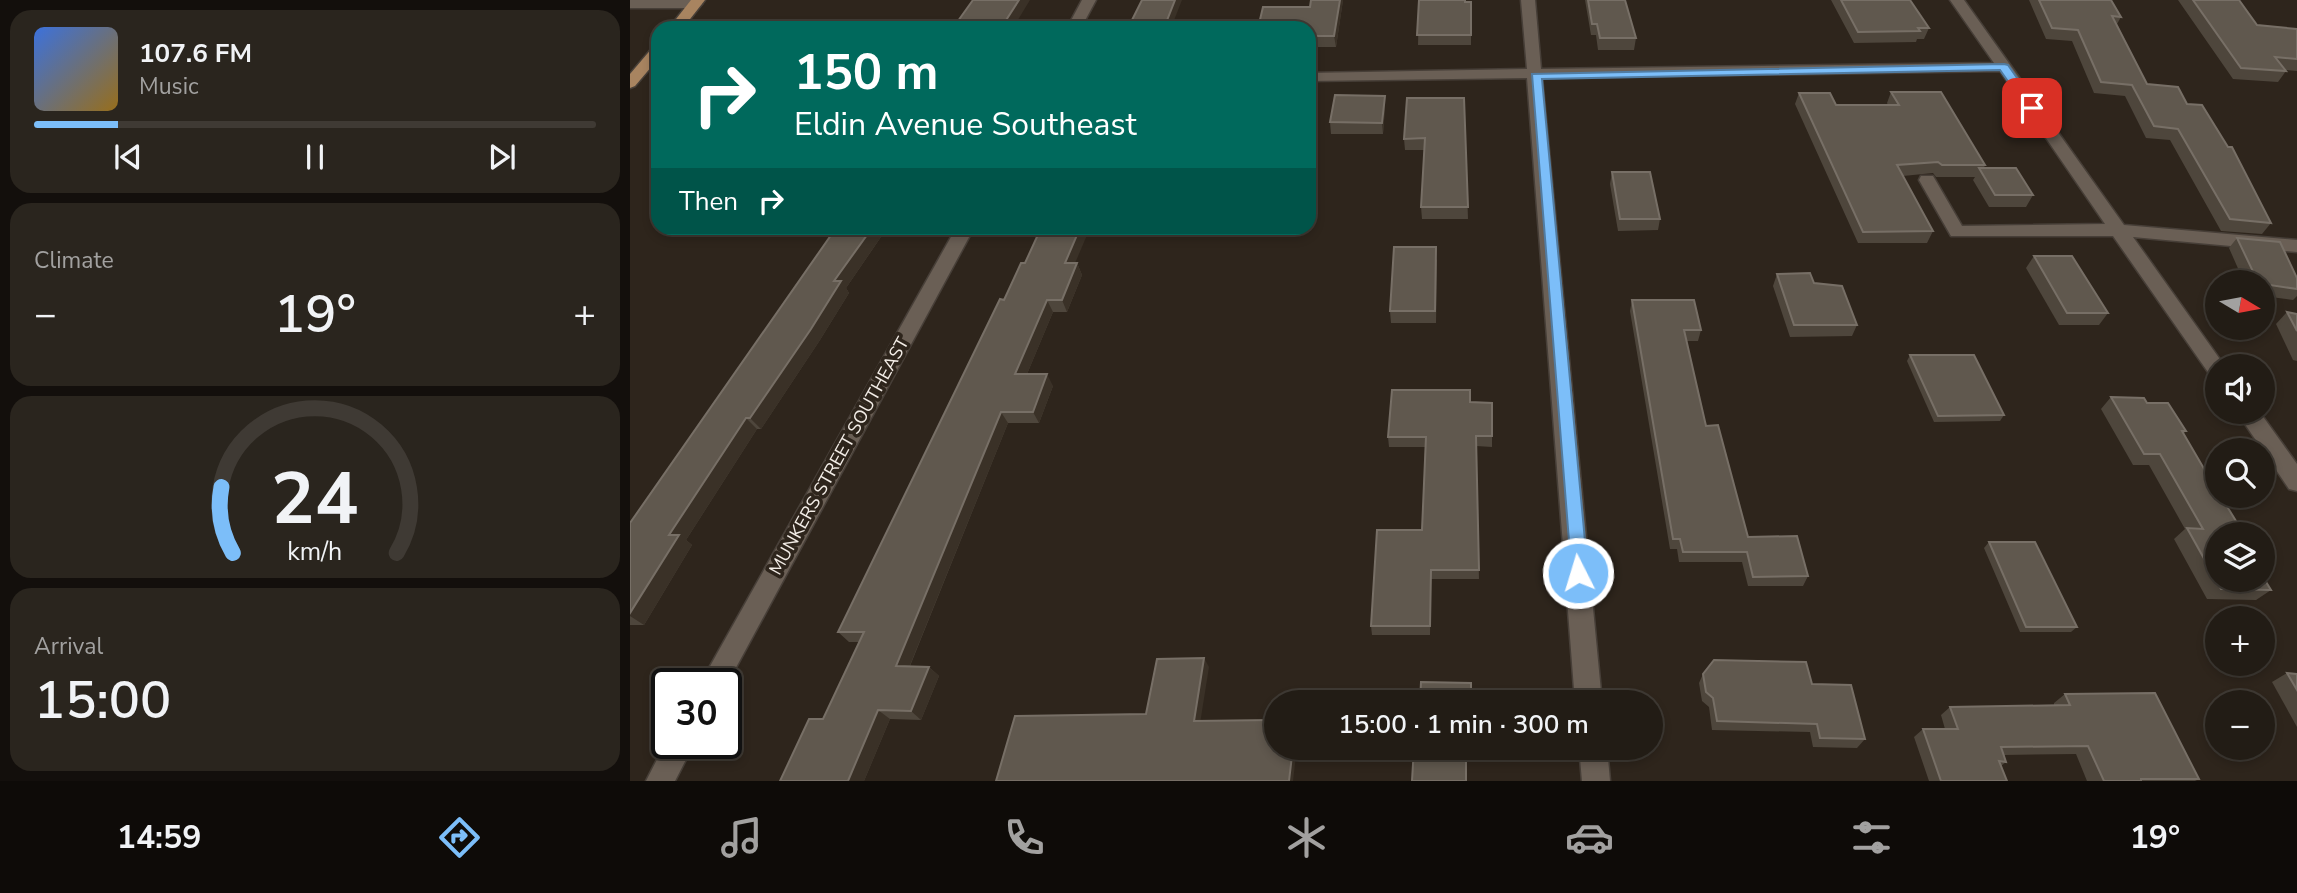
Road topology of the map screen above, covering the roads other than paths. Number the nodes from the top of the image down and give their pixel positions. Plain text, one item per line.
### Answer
1 (1089, 0) edge
2 (1528, 0) edge
3 (1957, 0) edge
4 (697, 2) edge
5 (630, 4) edge
6 (682, 21) edge
7 (1078, 21) edge
8 (651, 58) edge
9 (2004, 67) junction
10 (1536, 76) junction
11 (1316, 78) edge
12 (630, 83) edge
13 (1927, 180) edge
14 (2118, 230) junction
15 (961, 235) edge
16 (2297, 246) edge
17 (2206, 354) edge
18 (2256, 424) edge
19 (2297, 482) edge
20 (722, 668) edge
21 (1589, 690) edge
22 (672, 759) edge
23 (1594, 760) edge
24 (660, 781) edge
25 (1596, 781) edge

1 - 7 street
2 - 10 street
3 - 9 street
4 - 5 street
4 - 6 main road
8 - 12 main road
9 - 10 street
9 - 14 street
10 - 11 street
10 - 21 street
13 - 14 street
14 - 16 street
14 - 17 street
15 - 20 street, MUNKERS STREET SOUTHEAST
18 - 19 street
22 - 24 street
23 - 25 street

